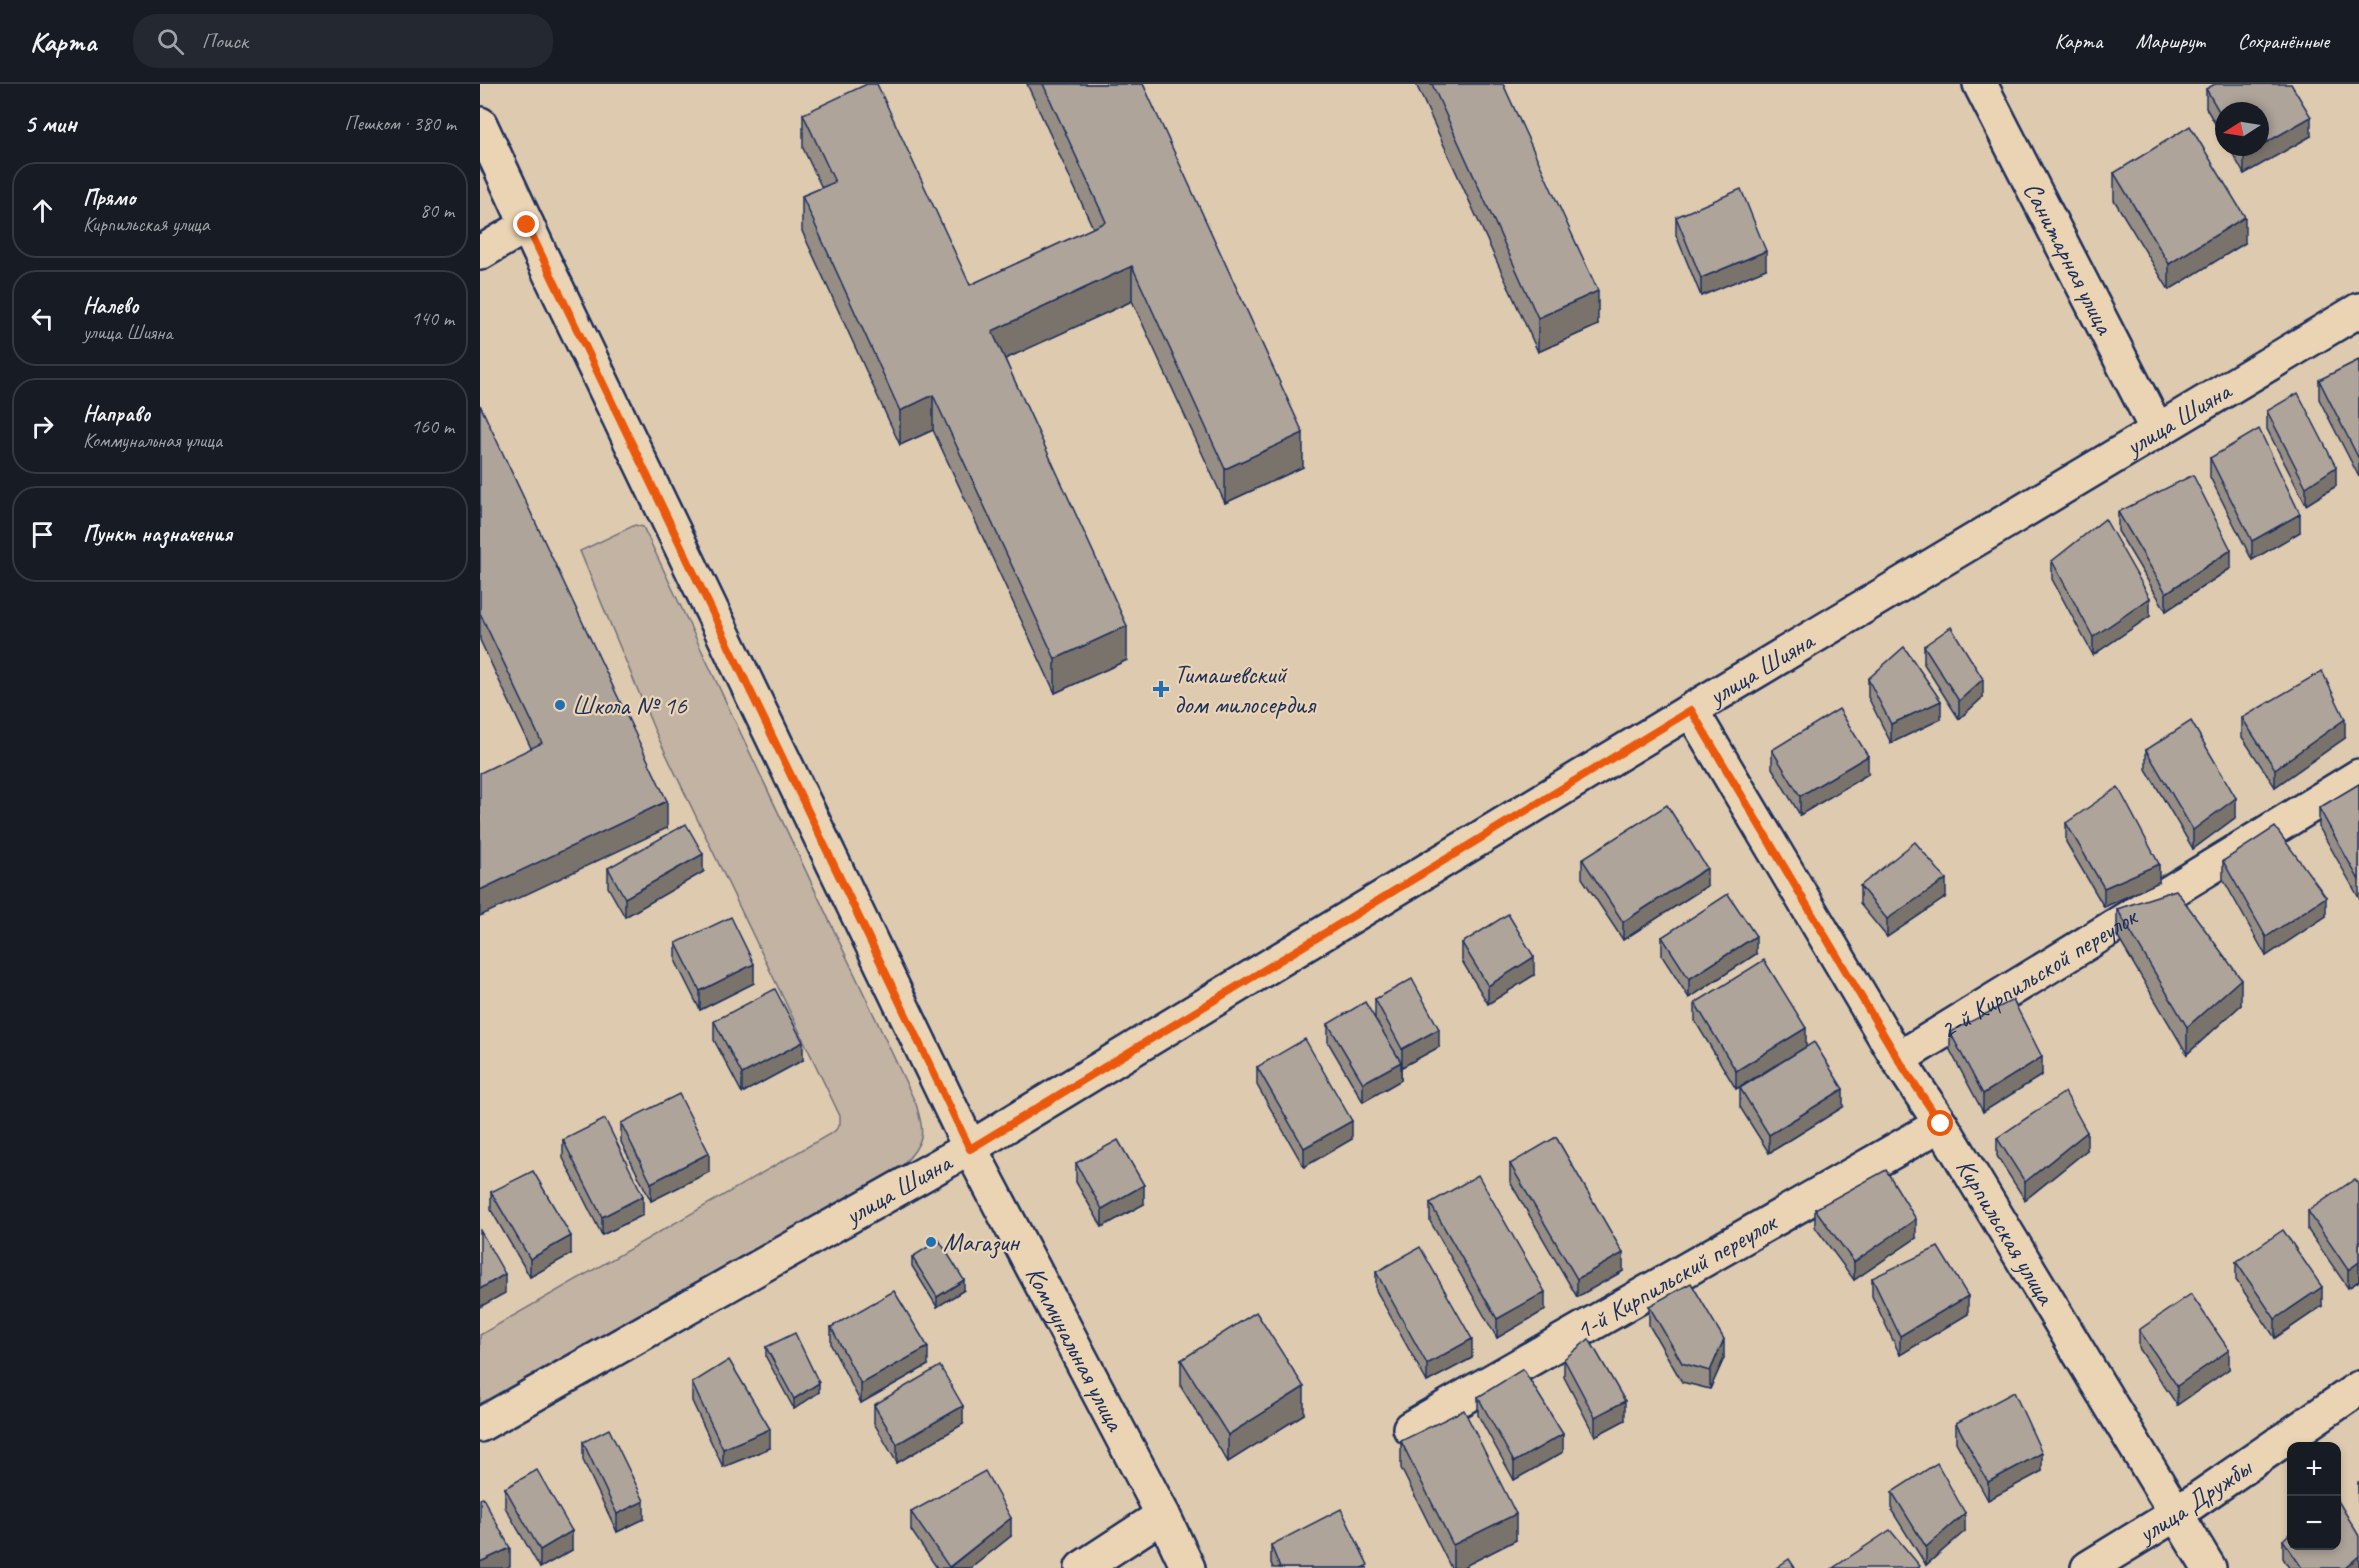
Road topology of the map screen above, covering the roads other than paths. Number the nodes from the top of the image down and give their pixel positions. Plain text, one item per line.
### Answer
1 (1980, 84) edge
2 (480, 124) edge
3 (527, 225) junction
4 (480, 253) edge
5 (2359, 310) edge
6 (2157, 430) junction
7 (1691, 710) junction
8 (2359, 776) edge
9 (1898, 1059) junction
10 (1941, 1124) junction
11 (970, 1149) junction
12 (2359, 1388) edge
13 (480, 1425) edge
14 (1410, 1428) dead end
15 (2176, 1514) junction
16 (1162, 1515) junction
17 (1082, 1568) edge
18 (1188, 1568) edge
19 (2088, 1568) edge
20 (2209, 1568) edge

1 - 6 street, Санитарная улица
2 - 3 street, Коммунальная улица
3 - 4 street
3 - 11 street, Коммунальная улица
5 - 6 street, улица Шияна
6 - 7 street, улица Шияна
7 - 9 street, Кирпильская улица
7 - 11 street, улица Шияна
8 - 9 street, 2-й Кирпильской переулок
9 - 10 street, Кирпильская улица
10 - 14 street, 1-й Кирпильский переулок
10 - 15 street, Кирпильская улица
11 - 13 street, улица Шияна
11 - 16 street, Коммунальная улица
12 - 15 street, улица Дружбы
15 - 19 street, улица Дружбы
15 - 20 street, Кирпильская улица
16 - 17 street
16 - 18 street, Коммунальная улица

